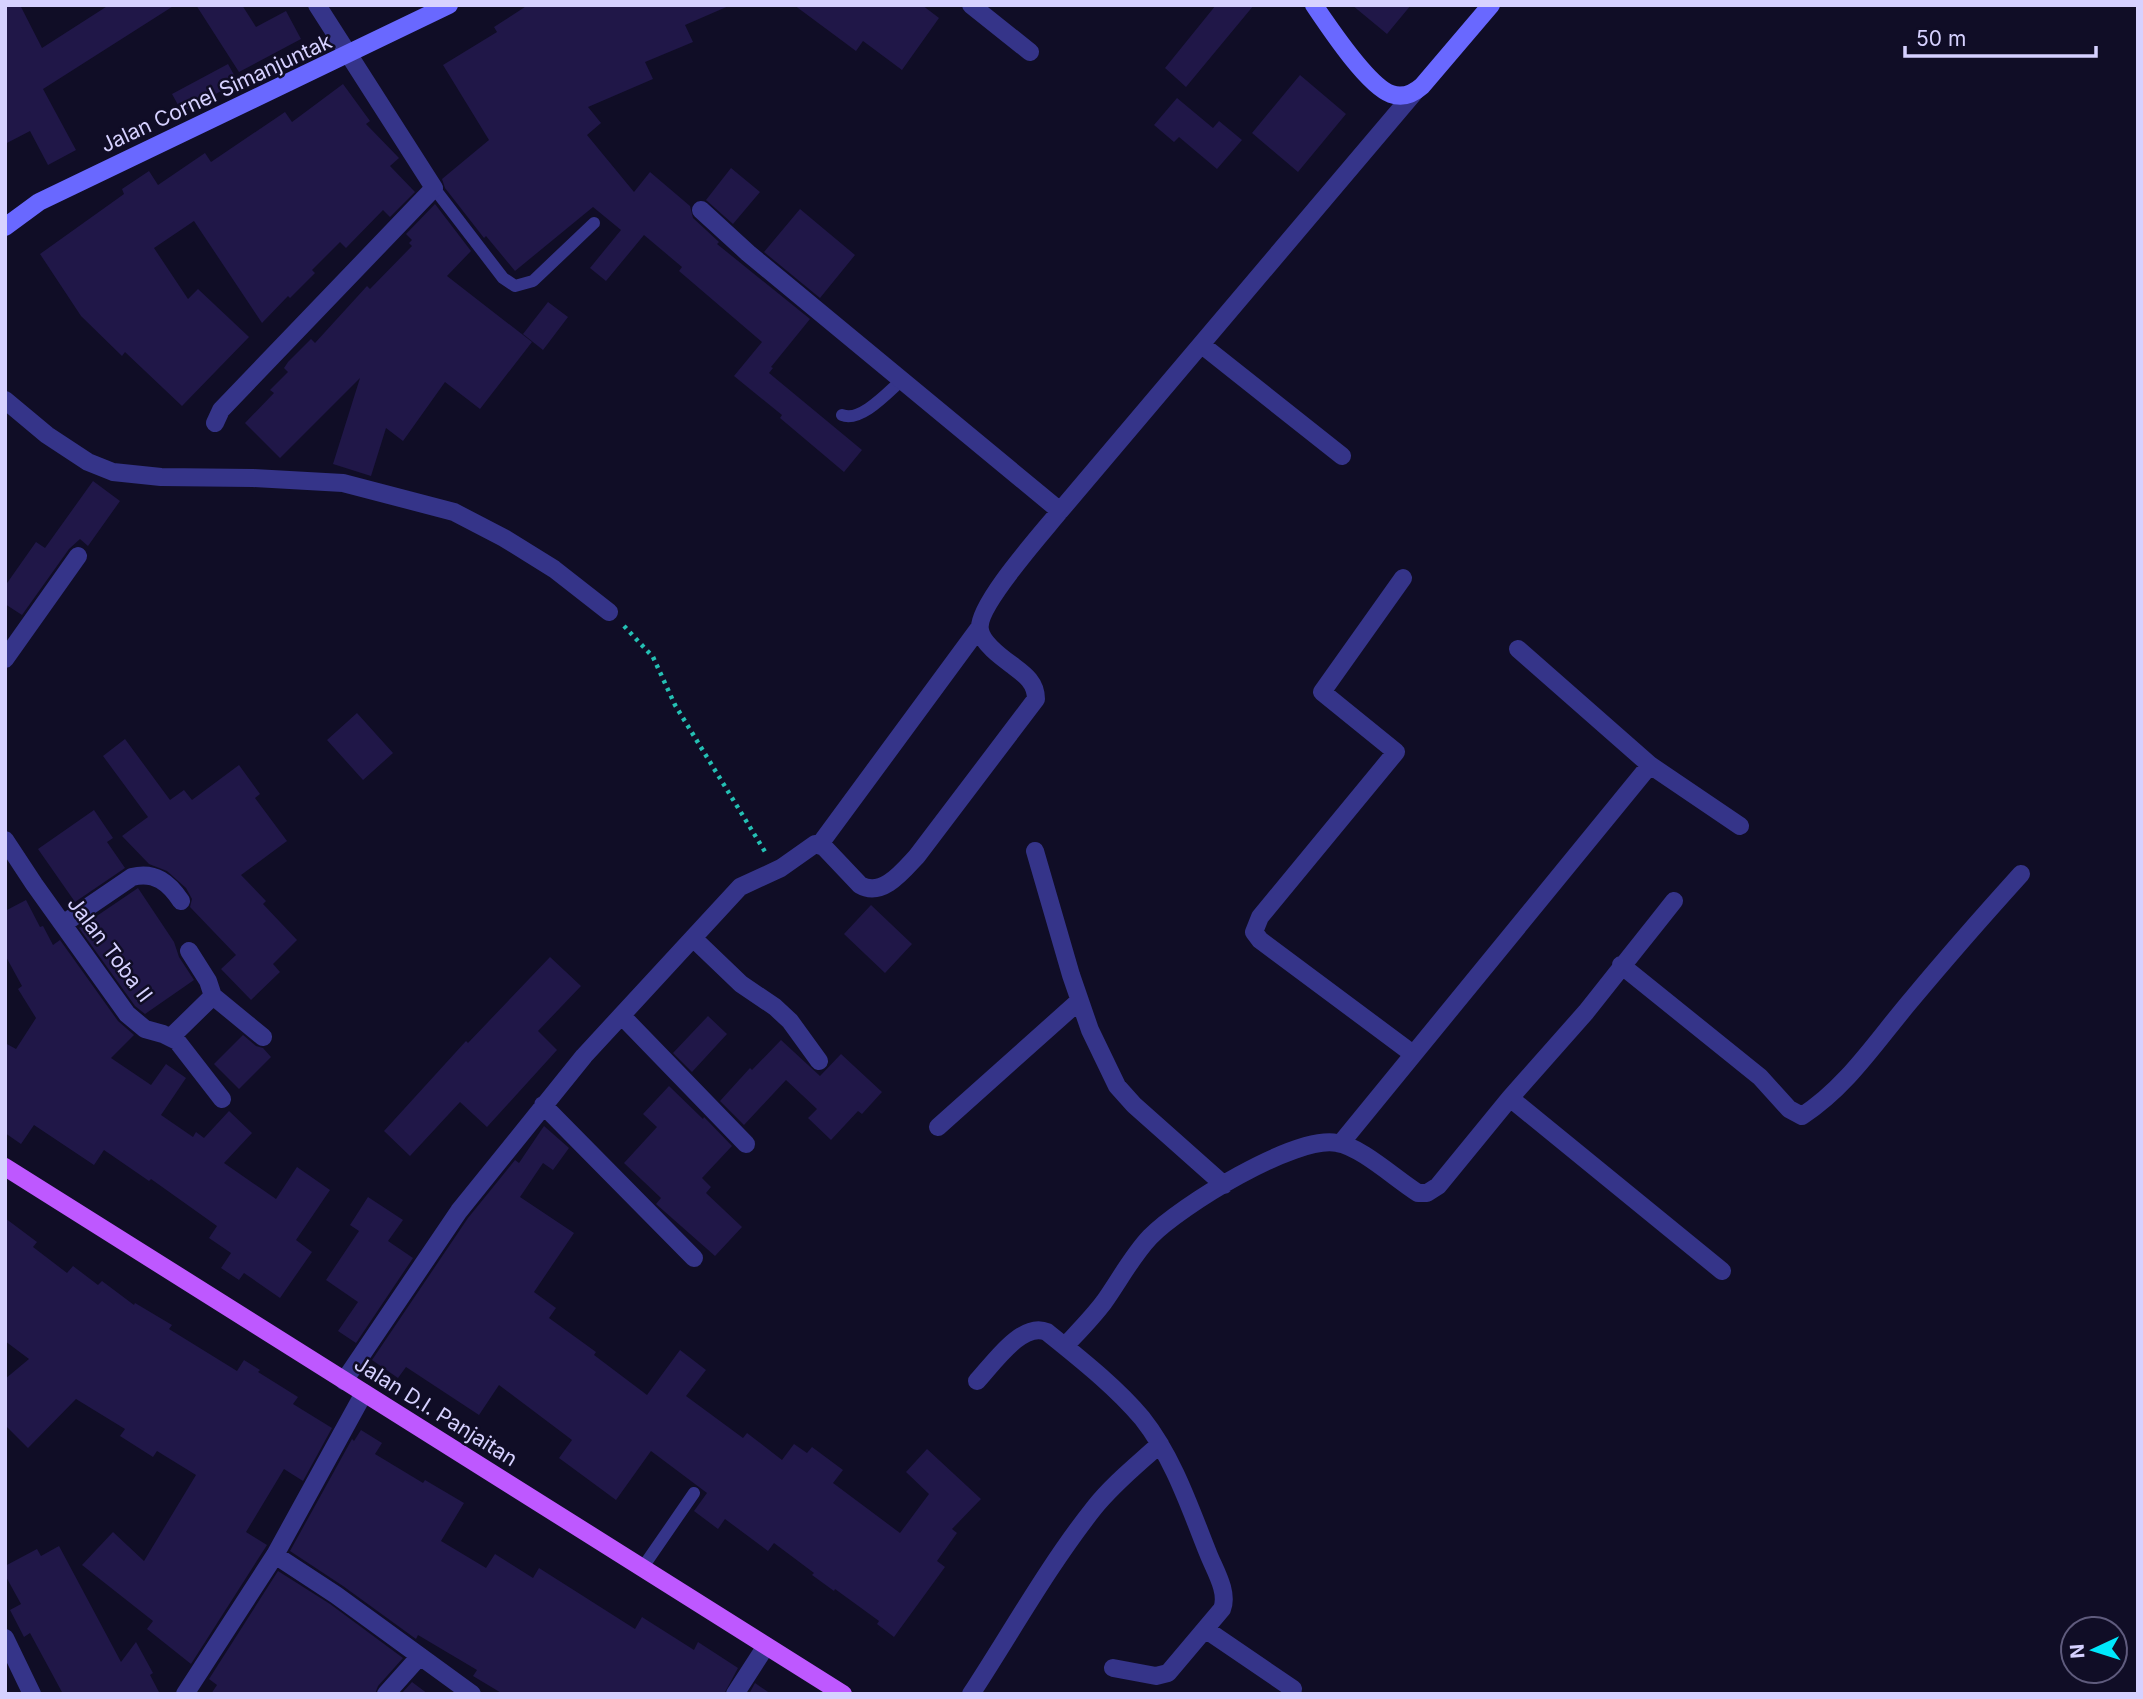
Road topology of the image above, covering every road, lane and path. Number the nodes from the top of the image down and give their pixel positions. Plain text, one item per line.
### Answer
1 (317, 5) edge
2 (449, 5) edge
3 (971, 5) edge
4 (1314, 5) edge
5 (1491, 5) edge
6 (1030, 52) dead end
7 (349, 55) junction
8 (1414, 93) junction
9 (434, 188) junction
10 (701, 210) dead end
11 (594, 223) dead end
12 (5, 228) edge
13 (1202, 345) junction
14 (904, 379) junction
15 (5, 400) edge
16 (842, 415) dead end
17 (215, 423) dead end
18 (1342, 456) dead end
19 (1060, 511) junction
20 (78, 556) dead end
21 (1403, 579) dead end
22 (610, 612) joint
23 (979, 628) junction
24 (1518, 649) dead end
25 (5, 659) edge
26 (1650, 765) junction
27 (1740, 826) dead end
28 (5, 840) edge
29 (820, 844) junction
30 (1035, 851) dead end
31 (776, 870) junction
32 (2021, 874) dead end
33 (181, 901) dead end
34 (1674, 901) dead end
35 (63, 924) junction
36 (693, 938) junction
37 (189, 951) dead end
38 (1621, 965) junction
39 (214, 996) junction
40 (1079, 1001) junction
41 (622, 1016) junction
42 (263, 1037) dead end
43 (171, 1038) junction
44 (1413, 1055) junction
45 (819, 1061) dead end
46 (1510, 1098) junction
47 (222, 1100) dead end
48 (543, 1105) junction
49 (938, 1127) dead end
50 (1341, 1143) junction
51 (746, 1144) dead end
52 (5, 1167) edge
53 (1224, 1185) junction
54 (694, 1258) dead end
55 (1722, 1271) dead end
56 (1065, 1346) junction
57 (345, 1381) junction
58 (977, 1381) dead end
59 (364, 1393) junction
60 (1160, 1444) junction
61 (694, 1493) dead end
62 (275, 1555) junction
63 (643, 1567) junction
64 (1205, 1629) junction
65 (5, 1638) edge
66 (766, 1646) junction
67 (420, 1656) junction
68 (1113, 1668) dead end
69 (1293, 1689) dead end
70 (32, 1694) edge
71 (185, 1694) edge
72 (386, 1694) edge
73 (472, 1694) edge
74 (735, 1694) edge
75 (843, 1694) edge
76 (971, 1694) edge

1 - 7 street
2 - 7 street, Jalan Cornel Simanjuntak
3 - 6 street
4 - 8 street
5 - 8 street
7 - 9 street
7 - 12 street, Jalan Cornel Simanjuntak
8 - 13 street
9 - 11 lane
9 - 17 street
10 - 14 street
13 - 18 street
13 - 19 street
14 - 16 lane
14 - 19 street
15 - 22 street
19 - 23 street
20 - 25 street
21 - 44 street
22 - 31 path
23 - 29 street
23 - 29 street
24 - 26 street
26 - 27 street
26 - 44 street
28 - 35 street, Jalan Toba II
29 - 31 street
30 - 40 street
31 - 36 street
32 - 38 street
33 - 35 street
34 - 38 street
35 - 43 street, Jalan Toba II
36 - 41 street
36 - 45 street
37 - 39 street
38 - 46 street
39 - 42 street
39 - 43 street
40 - 49 street
40 - 53 street
41 - 48 street
41 - 51 street
43 - 47 street, Jalan Toba II
44 - 50 street
46 - 50 street
46 - 55 street
48 - 54 street
48 - 57 street
50 - 53 street
52 - 57 main road, Jalan D.I. Panjaitan
53 - 56 street
56 - 58 street
56 - 60 street
57 - 59 main road, Jalan D.I. Panjaitan
59 - 62 street
59 - 63 main road, Jalan D.I. Panjaitan
60 - 64 street
60 - 76 street
61 - 63 lane
62 - 67 street
62 - 71 street
63 - 66 main road, Jalan D.I. Panjaitan
64 - 68 street
64 - 69 street
65 - 70 street
66 - 74 street
66 - 75 main road, Jalan D.I. Panjaitan
67 - 72 street
67 - 73 street

